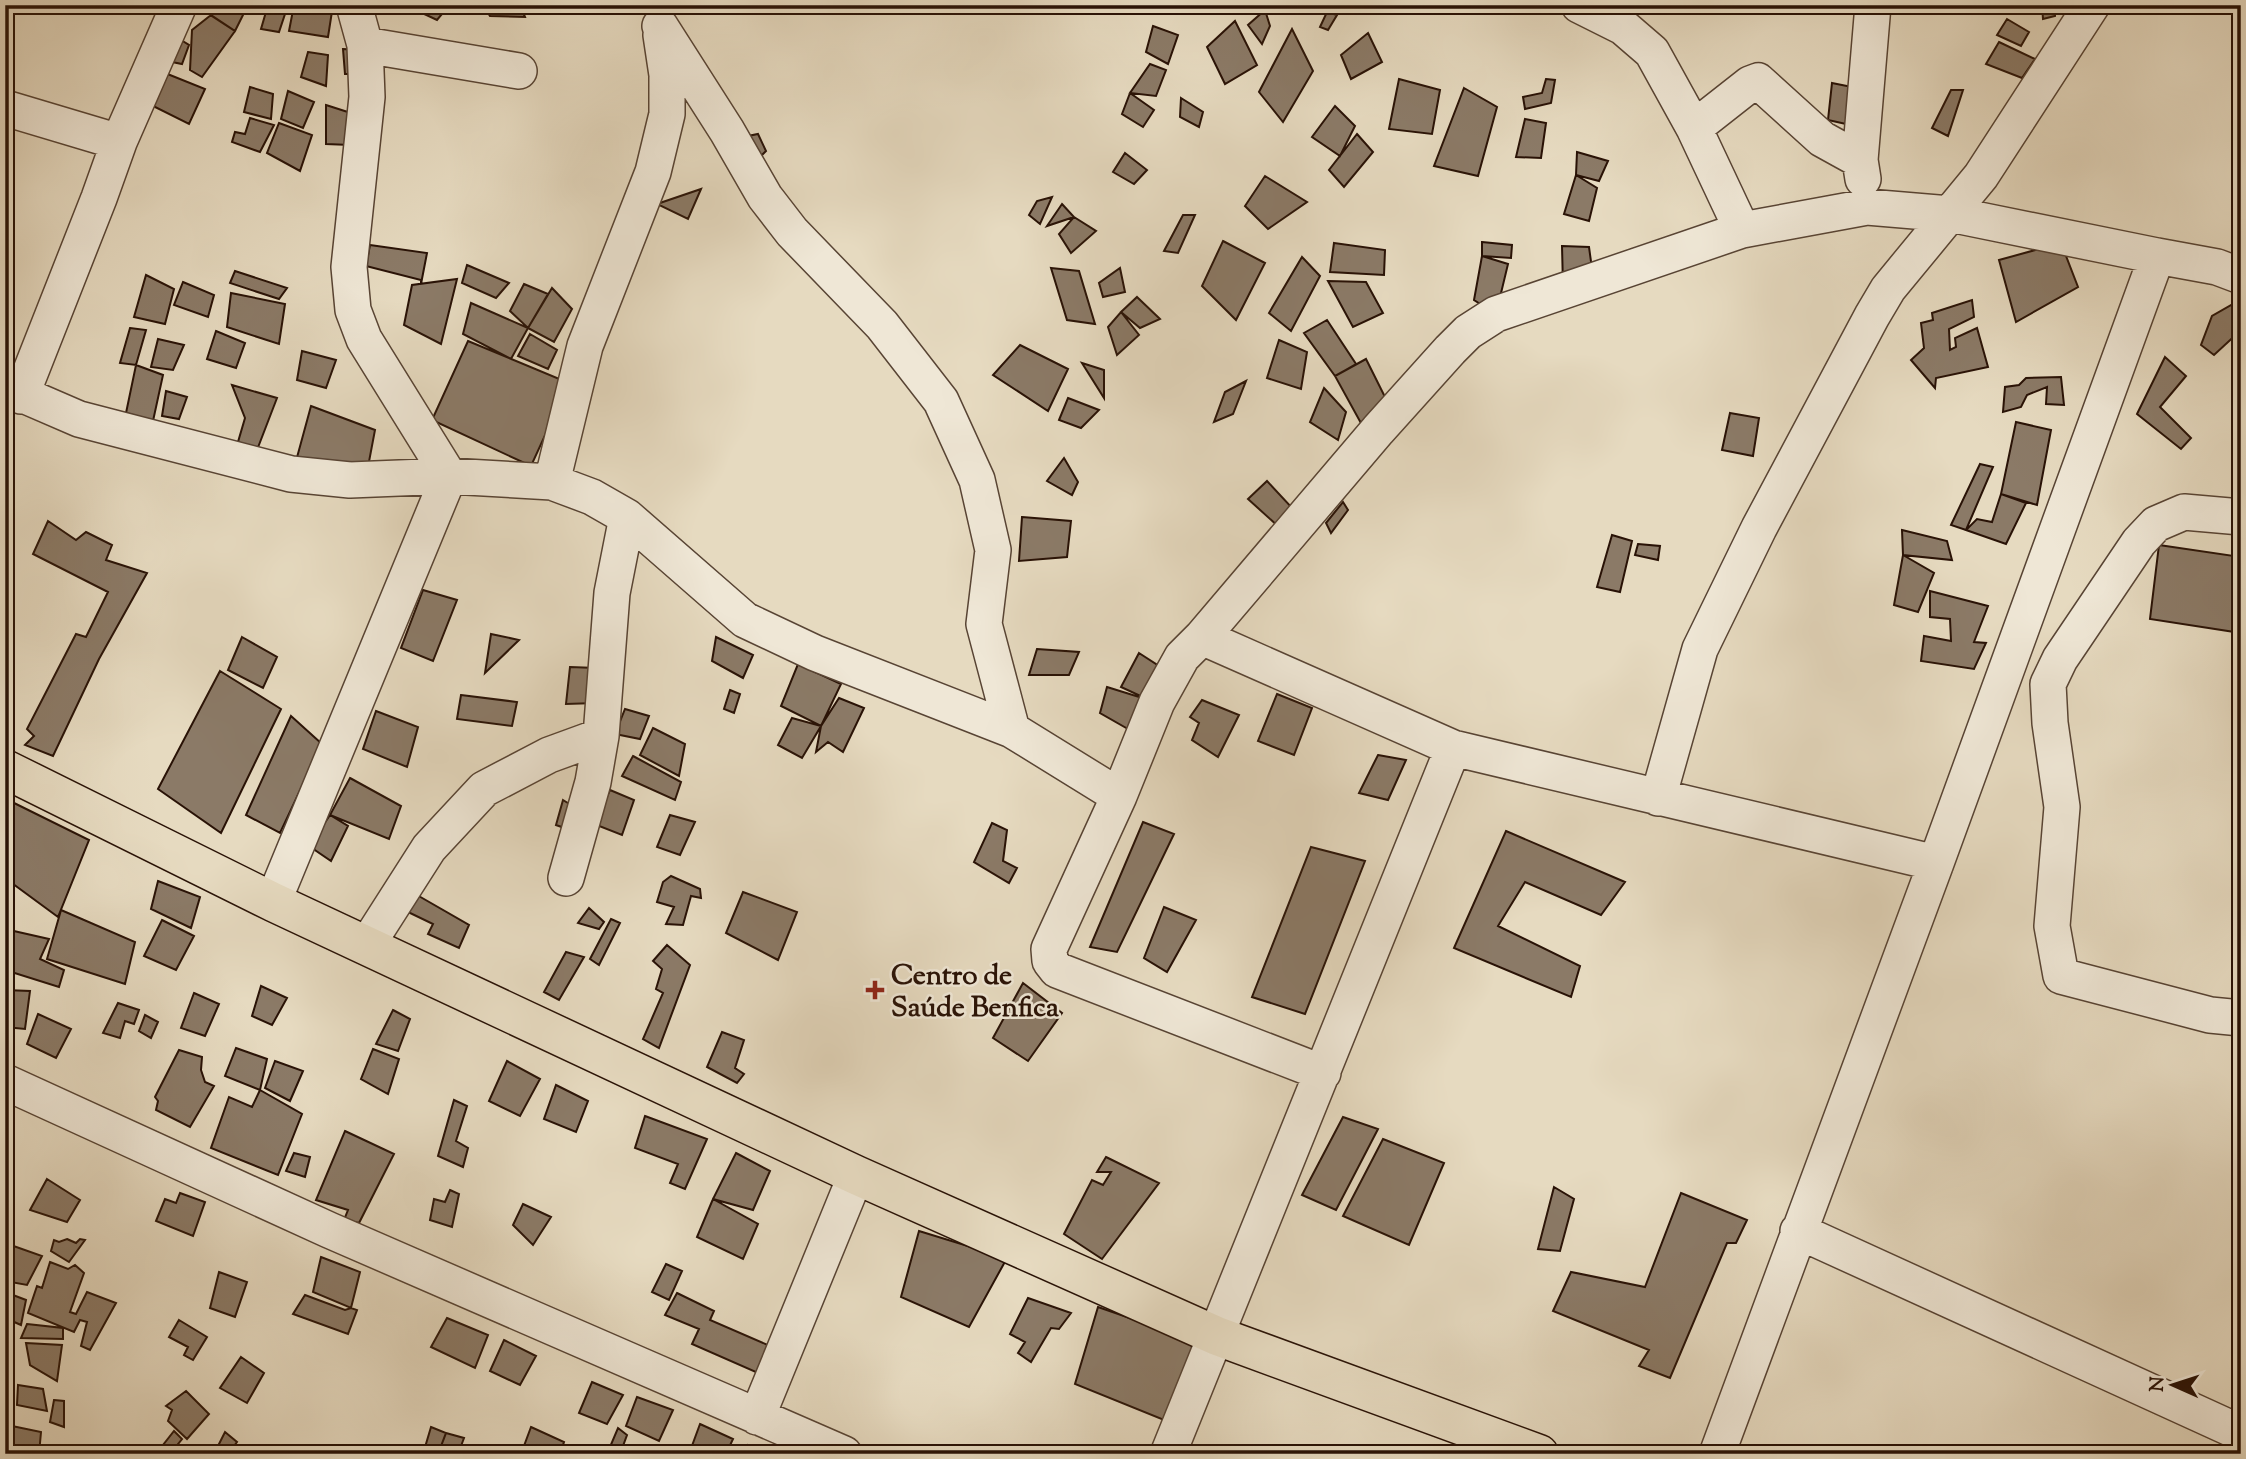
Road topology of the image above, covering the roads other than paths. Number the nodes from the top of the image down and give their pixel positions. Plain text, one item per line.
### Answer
1 (179, 5) edge
2 (354, 5) edge
3 (1579, 5) edge
4 (1873, 5) edge
5 (2092, 5) edge
6 (660, 16) edge
7 (1629, 16) edge
8 (365, 45) junction
9 (519, 71) dead end
10 (5, 108) edge
11 (1694, 128) junction
12 (119, 142) junction
13 (1860, 160) junction
14 (1867, 207) junction
15 (1950, 214) junction
16 (1742, 230) junction
17 (2157, 256) junction
18 (2241, 276) edge
19 (13, 391) edge
20 (449, 475) junction
21 (552, 482) junction
22 (627, 517) junction
23 (2241, 517) edge
24 (1202, 637) junction
25 (1012, 730) junction
26 (601, 736) junction
27 (1453, 748) junction
28 (5, 768) edge
29 (1119, 796) junction
30 (1658, 798) junction
31 (1936, 863) junction
32 (566, 878) dead end
33 (273, 902) junction
34 (367, 945) junction
35 (2241, 1018) edge
36 (1323, 1073) junction
37 (5, 1082) edge
38 (856, 1175) junction
39 (1798, 1231) junction
40 (1217, 1336) junction
41 (757, 1417) junction
42 (2241, 1433) edge
43 (844, 1454) edge
44 (1168, 1454) edge
45 (1539, 1454) edge
46 (1717, 1454) edge

1 - 12 street
2 - 8 street
3 - 7 street
4 - 13 street
5 - 15 street
6 - 21 street
6 - 25 street
7 - 11 street
8 - 9 street
8 - 20 street
10 - 12 street
11 - 13 street
11 - 16 street
12 - 19 street
13 - 14 street
14 - 15 street
14 - 16 street
15 - 17 street
15 - 30 street
16 - 24 street
17 - 18 street
17 - 31 street
19 - 20 street
20 - 21 street
20 - 33 street
21 - 22 street
22 - 25 street
22 - 26 street
23 - 35 street
24 - 27 street
24 - 29 street
25 - 29 street
26 - 32 street
26 - 34 street
27 - 30 street
27 - 36 street
28 - 33 main road
29 - 36 street
30 - 31 street
31 - 39 street
33 - 34 main road
34 - 38 main road
36 - 40 street
37 - 41 street
38 - 40 main road
38 - 41 street
39 - 42 street
39 - 46 street
40 - 44 street
40 - 45 main road
41 - 43 street

